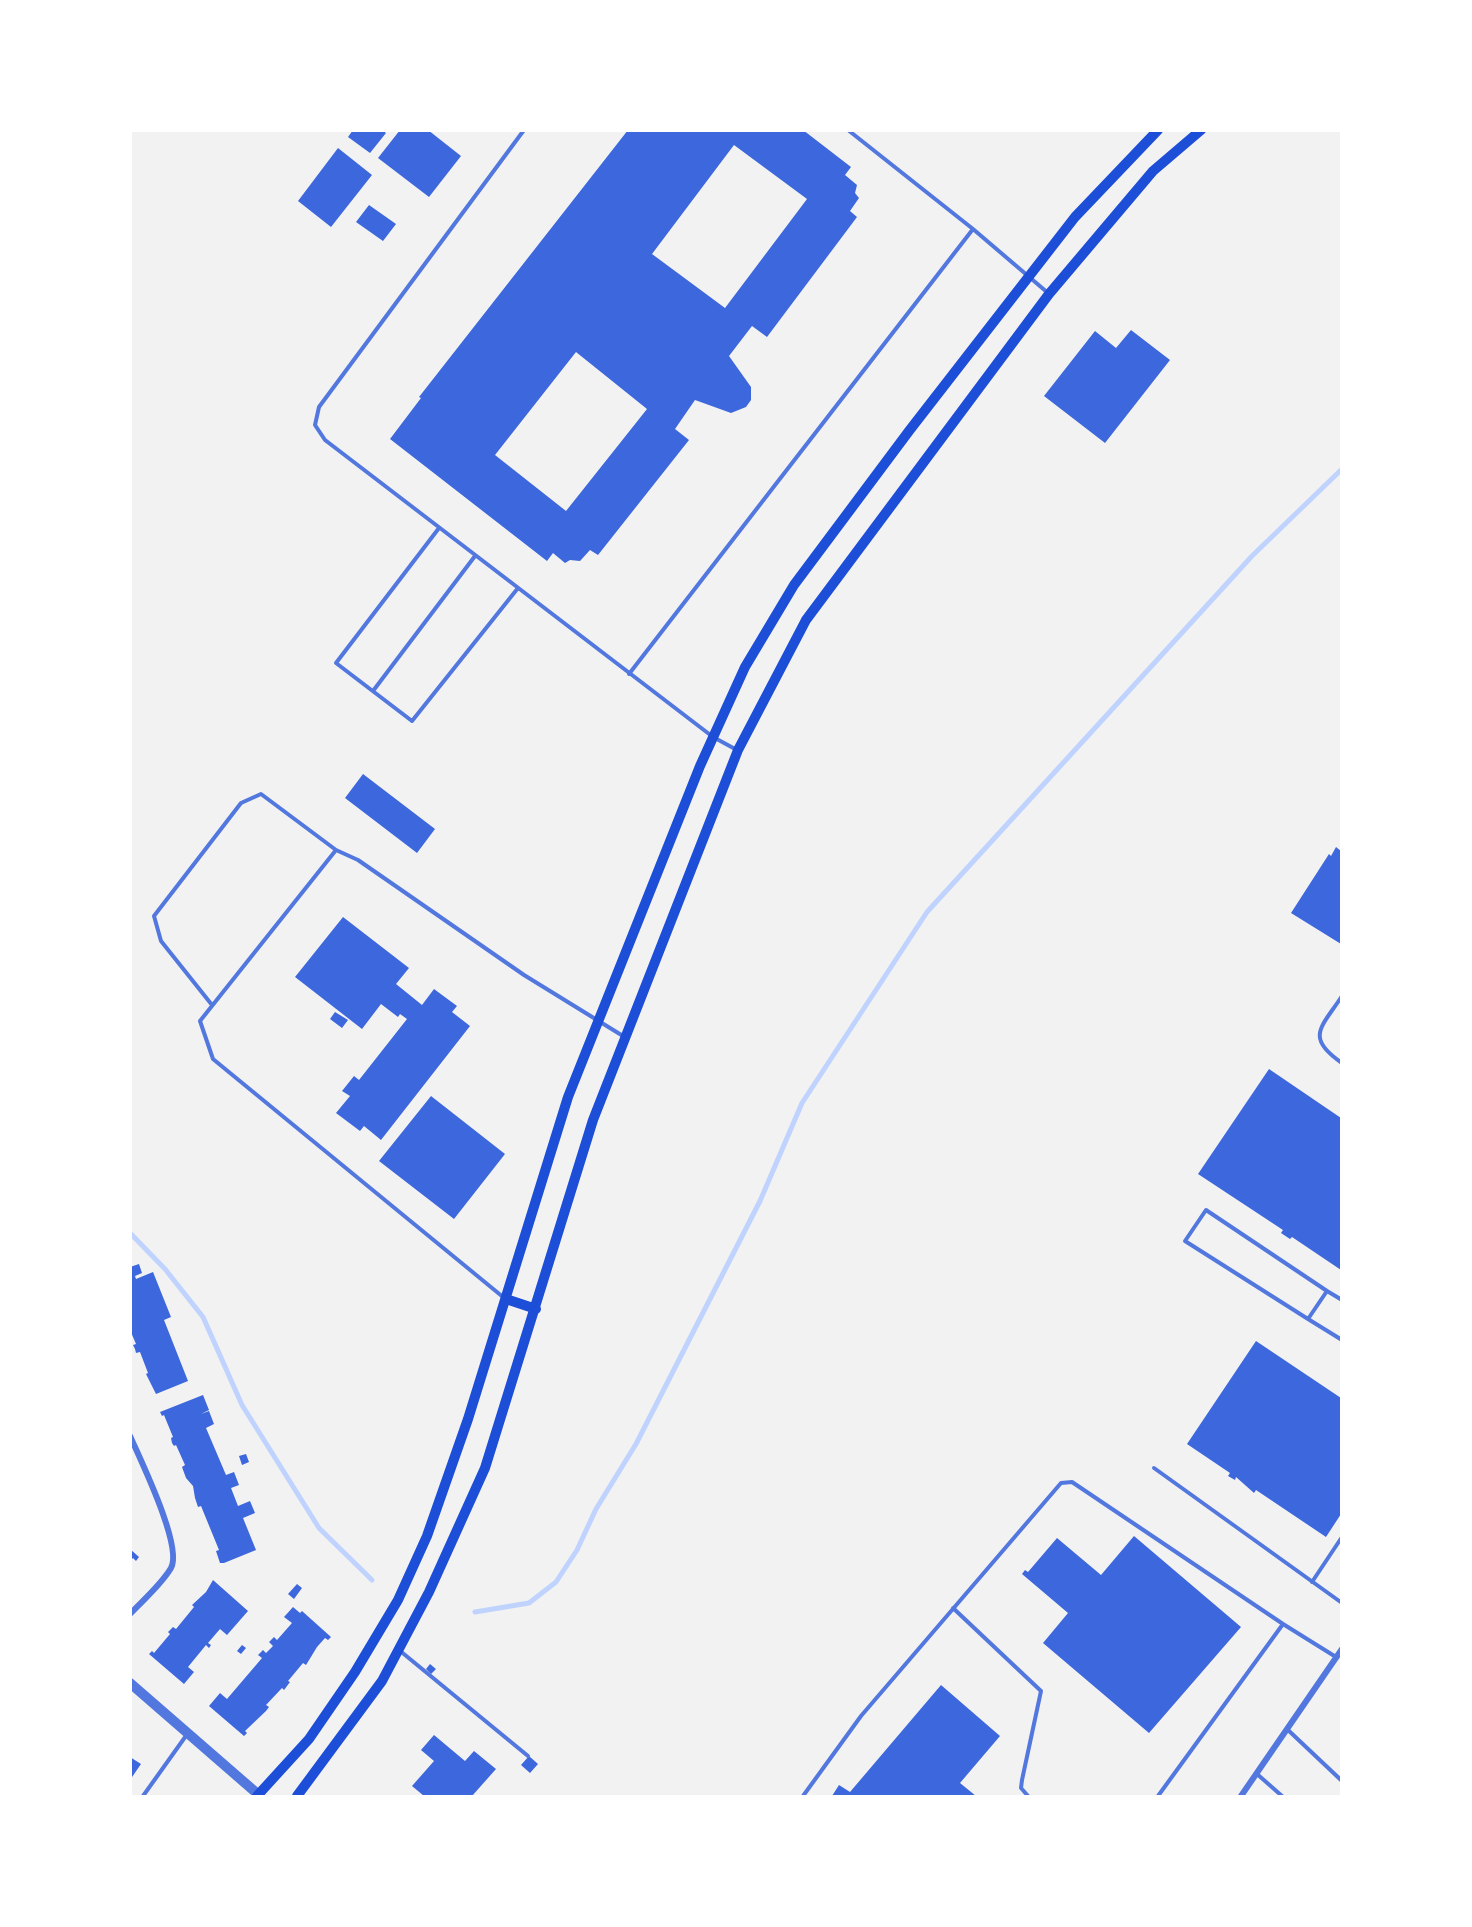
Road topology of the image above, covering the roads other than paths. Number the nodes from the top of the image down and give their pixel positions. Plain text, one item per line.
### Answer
1 (524, 130) edge
2 (848, 130) edge
3 (1158, 130) edge
4 (1201, 130) edge
5 (973, 229) junction
6 (1029, 276) junction
7 (1049, 294) junction
8 (439, 528) junction
9 (475, 556) junction
10 (518, 588) junction
11 (630, 674) junction
12 (373, 691) junction
13 (713, 737) junction
14 (738, 750) junction
15 (336, 850) junction
16 (1341, 996) edge
17 (212, 1005) junction
18 (597, 1023) junction
19 (624, 1036) junction
20 (1341, 1063) edge
21 (1327, 1291) junction
22 (506, 1299) junction
23 (1341, 1300) edge
24 (536, 1309) junction
25 (1308, 1319) junction
26 (1341, 1340) edge
27 (130, 1436) edge
28 (1154, 1468) dead end
29 (1341, 1537) edge
30 (1312, 1582) junction
31 (1341, 1603) edge
32 (953, 1608) junction
33 (130, 1614) edge
34 (1283, 1624) junction
35 (1341, 1649) edge
36 (399, 1650) junction
37 (1336, 1657) junction
38 (130, 1683) edge
39 (1288, 1730) junction
40 (188, 1733) junction
41 (528, 1756) dead end
42 (1257, 1774) junction
43 (1341, 1781) edge
44 (258, 1796) edge
45 (143, 1797) edge
46 (297, 1797) edge
47 (803, 1797) edge
48 (1028, 1797) edge
49 (1158, 1797) edge
50 (1241, 1797) edge
51 (1282, 1797) edge

1 - 8 lane
2 - 5 lane
3 - 6 main road
4 - 7 main road
5 - 6 lane
5 - 11 lane
6 - 7 lane
6 - 13 main road
7 - 14 main road
8 - 9 lane
8 - 12 lane
9 - 10 lane
9 - 12 lane
10 - 11 lane
10 - 12 lane
11 - 13 lane
13 - 14 lane
13 - 18 main road
14 - 19 main road
15 - 17 lane
15 - 17 lane
15 - 18 lane
16 - 20 lane
17 - 22 lane
18 - 19 lane
18 - 22 main road
19 - 24 main road
21 - 23 lane
21 - 25 lane
21 - 25 lane
22 - 24 main road
22 - 44 main road
24 - 36 main road
25 - 26 lane
27 - 33 street
28 - 30 lane
29 - 30 lane
30 - 31 lane
32 - 34 lane
32 - 47 lane
32 - 48 lane
34 - 37 lane
34 - 49 lane
35 - 37 street
36 - 41 lane
36 - 46 main road
37 - 39 street
38 - 40 street
39 - 42 street
39 - 43 lane
40 - 44 street
40 - 45 lane
42 - 50 street
42 - 51 lane

